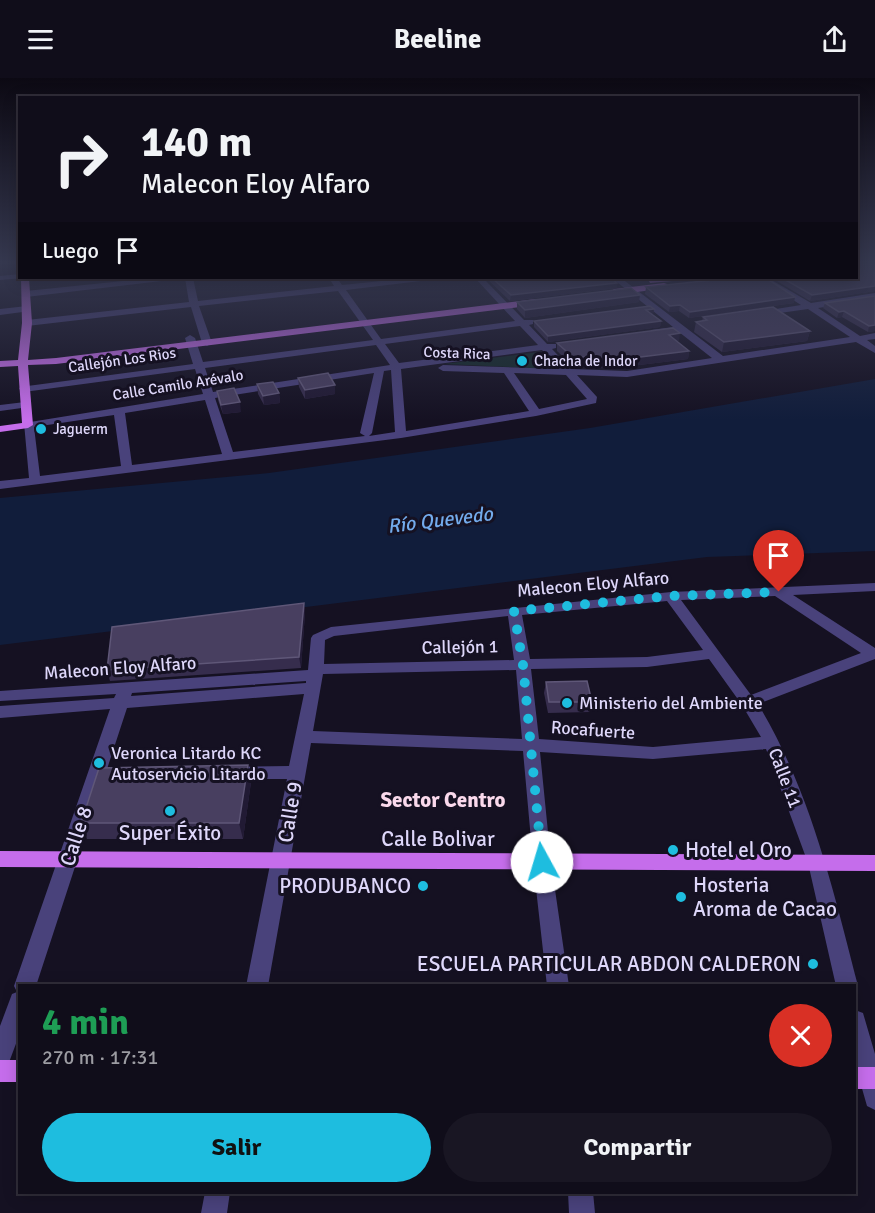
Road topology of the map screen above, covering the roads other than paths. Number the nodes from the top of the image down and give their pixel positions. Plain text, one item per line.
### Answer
1 (27, 314) edge
2 (106, 314) edge
3 (197, 314) edge
4 (358, 314) edge
5 (412, 314) edge
6 (514, 314) edge
7 (665, 314) edge
8 (822, 314) edge
9 (362, 320) junction
10 (546, 320) edge
11 (27, 323) junction
12 (523, 323) junction
13 (683, 326) junction
14 (647, 333) edge
15 (875, 336) edge
16 (856, 338) junction
17 (206, 339) junction
18 (191, 341) junction
19 (378, 341) junction
20 (569, 344) edge
21 (546, 347) junction
22 (875, 350) edge
23 (722, 360) junction
24 (23, 362) junction
25 (0, 364) edge
26 (198, 364) junction
27 (396, 366) junction
28 (380, 369) junction
29 (506, 369) junction
30 (569, 373) junction
31 (24, 388) junction
32 (208, 395) junction
33 (25, 405) junction
34 (0, 408) edge
35 (119, 410) junction
36 (536, 413) junction
37 (28, 425) junction
38 (0, 429) edge
39 (366, 433) dead end
40 (401, 435) junction
41 (229, 458) junction
42 (127, 470) junction
43 (34, 480) junction
44 (0, 485) edge
45 (875, 587) edge
46 (779, 592) junction
47 (671, 596) junction
48 (514, 611) junction
49 (318, 638) joint
50 (712, 654) junction
51 (874, 655) edge
52 (523, 665) junction
53 (314, 677) junction
54 (124, 694) junction
55 (0, 696) edge
56 (748, 702) junction
57 (0, 712) edge
58 (303, 737) junction
59 (772, 742) junction
60 (530, 745) junction
61 (296, 772) junction
62 (214, 774) edge
63 (96, 776) junction
64 (119, 776) edge
65 (0, 859) edge
66 (69, 860) junction
67 (282, 861) junction
68 (542, 862) junction
69 (817, 863) junction
70 (875, 863) edge
71 (26, 984) edge
72 (257, 984) edge
73 (558, 984) edge
74 (847, 984) edge
75 (18, 1007) edge
76 (856, 1025) edge
77 (0, 1057) edge
78 (0, 1071) edge
79 (18, 1071) edge
80 (868, 1083) edge
81 (218, 1194) edge
82 (580, 1194) edge
83 (214, 1213) edge
84 (582, 1213) edge

1 - 11 main road
2 - 11 street
3 - 17 street
4 - 9 street
5 - 9 main road
6 - 12 street
7 - 13 street
8 - 16 street
9 - 17 main road
9 - 19 street
10 - 12 street, Callejón Los Rios
11 - 24 main road
12 - 19 street, Callejón Los Rios
12 - 21 street
13 - 14 street
13 - 23 street
15 - 16 street, Costa Rica
16 - 22 street
16 - 23 street, Costa Rica
17 - 18 main road
18 - 24 main road
18 - 26 street
19 - 26 street, Callejón Los Rios
19 - 27 street
20 - 21 street, Calle Camilo Arévalo
21 - 27 street, Calle Camilo Arévalo
21 - 30 street
23 - 30 street, Costa Rica
24 - 25 main road
24 - 31 main road
26 - 31 street, Callejón Los Rios
26 - 32 street
27 - 28 street, Calle Camilo Arévalo
27 - 29 street, Costa Rica
27 - 40 street
28 - 32 street, Calle Camilo Arévalo
28 - 39 street
29 - 30 street, Costa Rica
29 - 36 street
30 - 36 street
31 - 33 main road
32 - 35 street, Calle Camilo Arévalo
32 - 41 street
33 - 34 street
33 - 37 main road
35 - 37 street, Calle Camilo Arévalo
35 - 42 street
36 - 40 street
37 - 38 main road, Calle Camilo Arévalo
37 - 43 street
40 - 41 street
41 - 42 street
42 - 43 street
43 - 44 street
45 - 46 street, Malecon Eloy Alfaro
46 - 47 street, Malecon Eloy Alfaro
46 - 51 street
47 - 48 street, Malecon Eloy Alfaro
47 - 50 street, Calle 11
48 - 49 street, Malecon Eloy Alfaro
48 - 52 street
49 - 53 street, Calle 9
50 - 52 street, Callejón 1
50 - 56 street, Calle 11
51 - 56 street
52 - 53 street, Callejón 1
52 - 60 street
53 - 54 street, Malecon Eloy Alfaro
53 - 58 street, Calle 9
54 - 55 street, Malecon Eloy Alfaro
54 - 57 street, Malecon Eloy Alfaro
54 - 63 street, Calle 8
56 - 59 street, Calle 11
58 - 60 street, Rocafuerte
58 - 61 street, Calle 9
59 - 60 street, Rocafuerte
59 - 69 street, Calle 11
60 - 68 street
61 - 62 street
61 - 67 street, Calle 9
63 - 64 street
63 - 66 street, Calle 8
65 - 66 main road, Calle Bolivar
66 - 67 main road, Calle Bolivar
66 - 71 street, Calle 8
67 - 68 main road, Calle Bolivar
67 - 72 street, Calle 9
68 - 69 main road, Calle Bolivar
68 - 73 street
69 - 70 main road, Calle Bolivar
69 - 74 street, Calle 11
75 - 77 street
76 - 80 street
78 - 79 main road
81 - 83 street
82 - 84 street

